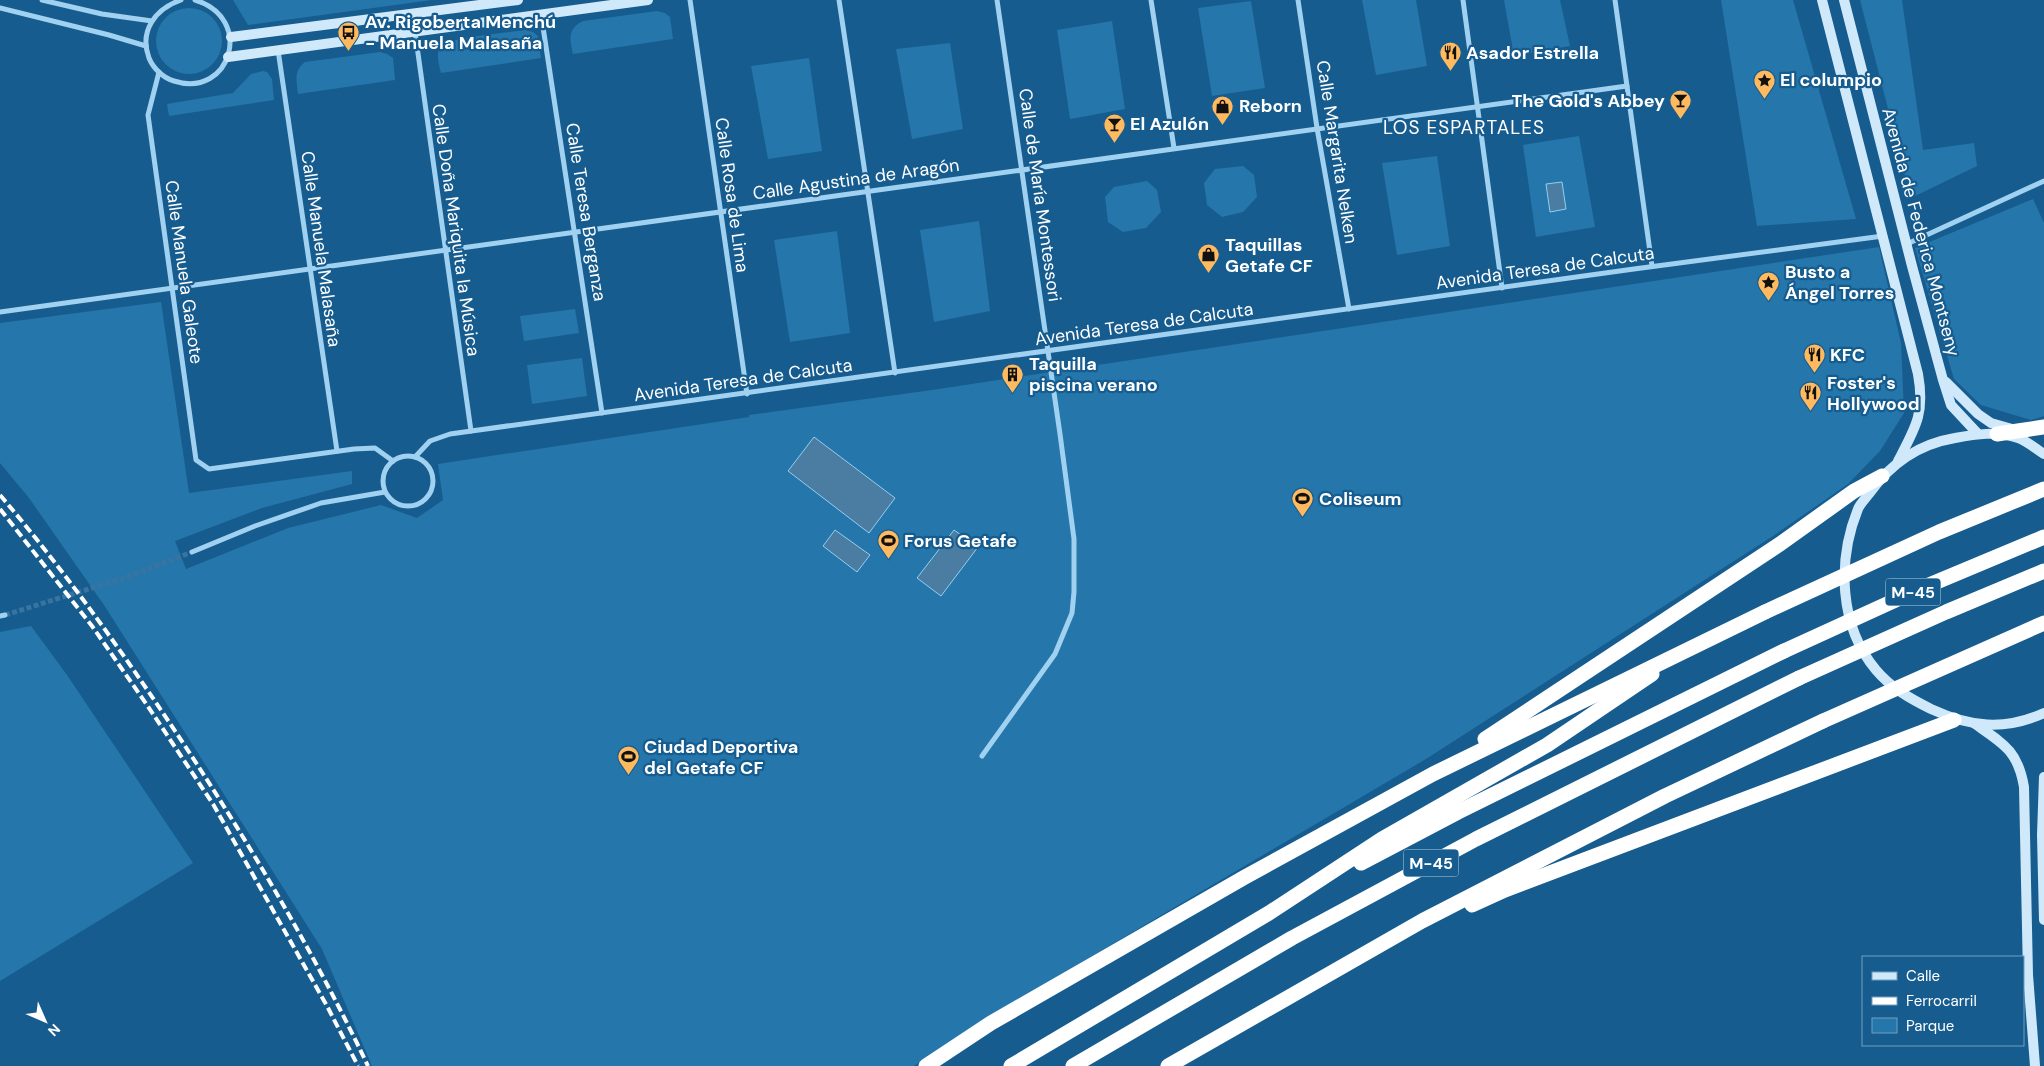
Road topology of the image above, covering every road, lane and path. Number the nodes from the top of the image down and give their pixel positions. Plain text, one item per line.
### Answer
1 (42, 0) edge
2 (181, 0) edge
3 (195, 0) edge
4 (518, 0) edge
5 (648, 0) edge
6 (690, 0) edge
7 (839, 0) edge
8 (997, 0) edge
9 (1151, 0) edge
10 (1298, 0) edge
11 (1463, 0) edge
12 (1615, 0) edge
13 (1822, 0) edge
14 (1844, 0) edge
15 (206, 2) edge
16 (0, 8) edge
17 (541, 14) junction
18 (152, 21) junction
19 (415, 32) junction
20 (231, 37) junction
21 (146, 46) junction
22 (278, 50) junction
23 (228, 57) junction
24 (158, 72) junction
25 (1627, 86) junction
26 (1478, 106) junction
27 (1317, 128) junction
28 (1174, 148) junction
29 (1023, 170) junction
30 (2044, 181) edge
31 (868, 192) junction
32 (720, 212) junction
33 (576, 233) junction
34 (1884, 236) junction
35 (1907, 244) junction
36 (445, 251) junction
37 (1652, 266) junction
38 (311, 272) junction
39 (1502, 288) junction
40 (174, 289) junction
41 (1349, 309) junction
42 (0, 312) edge
43 (1048, 351) junction
44 (895, 373) junction
45 (1943, 380) junction
46 (747, 394) junction
47 (602, 413) junction
48 (2044, 427) edge
49 (2018, 431) junction
50 (471, 432) junction
51 (1978, 434) junction
52 (1997, 434) junction
53 (337, 451) junction
54 (2044, 454) edge
55 (415, 457) junction
56 (393, 461) junction
57 (1898, 462) junction
58 (1882, 476) junction
59 (2044, 488) edge
60 (385, 492) junction
61 (2044, 537) edge
62 (192, 552) tunnel mouth
63 (2044, 571) edge
64 (2044, 623) edge
65 (1701, 642) junction
66 (2044, 713) edge
67 (1954, 720) junction
68 (1975, 724) junction
69 (982, 756) dead end
70 (1433, 774) junction
71 (2044, 777) edge
72 (1269, 913) junction
73 (2044, 920) edge
74 (1382, 944) junction
75 (926, 1066) edge
76 (1011, 1066) edge
77 (1072, 1066) edge
78 (1168, 1066) edge
79 (2035, 1066) edge

1 - 18 street
2 - 18 street
3 - 15 street
4 - 20 street
5 - 17 street
6 - 32 street, Calle Rosa de Lima
7 - 31 street
8 - 29 street, Calle de María Montessori
9 - 28 street
10 - 27 street, Calle Margarita Nelken
11 - 26 street
12 - 25 street
13 - 34 street, Avenida de Federica Montseny
14 - 35 street, Avenida de Federica Montseny
15 - 20 street
16 - 21 street
17 - 19 street
17 - 33 street, Calle Teresa Berganza
18 - 21 street
19 - 22 street
19 - 36 street, Calle Doña Mariquita la Música
20 - 23 street
21 - 24 street
22 - 23 street
22 - 38 street, Calle Manuela Malasaña
23 - 24 street
24 - 40 street, Calle Manuela Galeote
25 - 26 street, Calle Agustina de Aragón
25 - 37 street
26 - 27 street, Calle Agustina de Aragón
26 - 39 street
27 - 28 street, Calle Agustina de Aragón
27 - 41 street, Calle Margarita Nelken
28 - 29 street, Calle Agustina de Aragón
29 - 31 street, Calle Agustina de Aragón
29 - 43 street, Calle de María Montessori
30 - 35 street
31 - 32 street, Calle Agustina de Aragón
31 - 44 street
32 - 33 street, Calle Agustina de Aragón
32 - 46 street, Calle Rosa de Lima
33 - 36 street, Calle Agustina de Aragón
33 - 47 street, Calle Teresa Berganza
34 - 37 street, Avenida Teresa de Calcuta
34 - 57 street, Avenida de Federica Montseny
35 - 45 street, Avenida de Federica Montseny
36 - 38 street, Calle Agustina de Aragón
36 - 50 street, Calle Doña Mariquita la Música
37 - 39 street, Avenida Teresa de Calcuta
38 - 40 street, Calle Agustina de Aragón
38 - 53 street, Calle Manuela Malasaña
39 - 41 street, Avenida Teresa de Calcuta
40 - 42 street, Calle Agustina de Aragón
40 - 53 street, Calle Manuela Galeote
41 - 43 street, Avenida Teresa de Calcuta
43 - 44 street, Avenida Teresa de Calcuta
43 - 69 street, Calle de María Montessori
44 - 46 street, Avenida Teresa de Calcuta
45 - 49 street
45 - 51 street, Avenida de Federica Montseny
46 - 47 street, Avenida Teresa de Calcuta
47 - 50 street, Avenida Teresa de Calcuta
48 - 49 highway
49 - 52 highway
50 - 55 street, Avenida Teresa de Calcuta
51 - 52 street
51 - 57 street
52 - 54 street
53 - 56 street
55 - 56 street
55 - 60 street
56 - 60 street
57 - 58 street
58 - 67 street
58 - 70 highway
59 - 65 highway, bridge
60 - 62 street
61 - 72 highway, M-45, bridge
63 - 77 highway, M-45, bridge
64 - 74 highway, bridge
65 - 70 highway
65 - 72 highway
66 - 68 street
67 - 68 street
67 - 74 highway
68 - 79 street
70 - 75 highway
71 - 73 street
72 - 76 highway, M-45
74 - 78 highway

